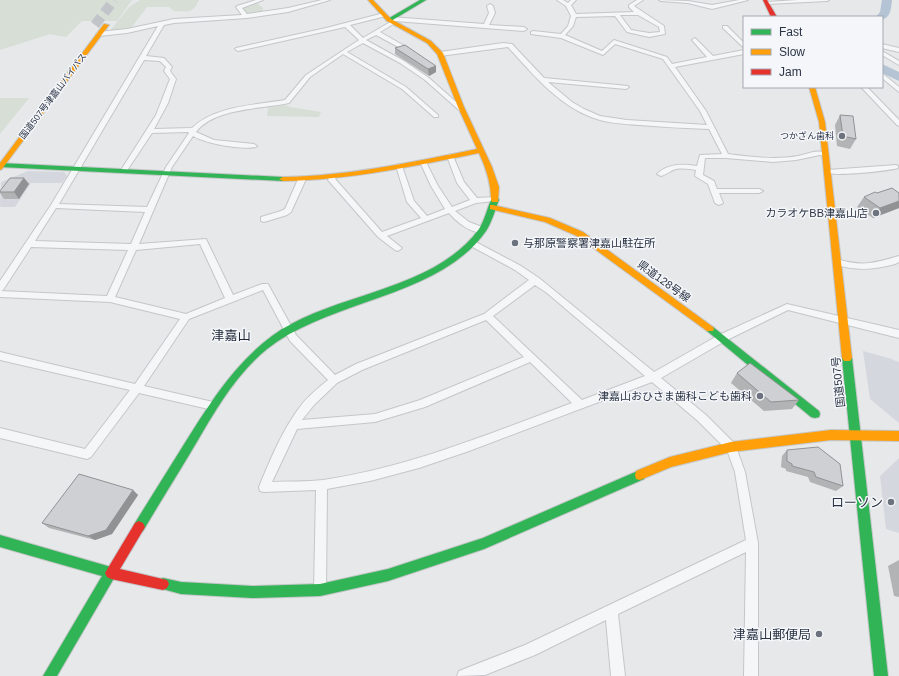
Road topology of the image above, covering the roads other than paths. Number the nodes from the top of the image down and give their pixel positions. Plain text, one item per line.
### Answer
1 (261, 0) edge
2 (328, 0) edge
3 (370, 0) edge
4 (424, 0) edge
5 (559, 0) edge
6 (574, 0) edge
7 (642, 0) edge
8 (661, 0) edge
9 (746, 0) edge
10 (827, 0) edge
11 (766, 2) edge
12 (568, 5) junction
13 (490, 6) dead end
14 (639, 13) junction
15 (616, 14) junction
16 (245, 16) junction
17 (574, 16) junction
18 (773, 16) edge
19 (389, 19) junction
20 (162, 24) junction
21 (346, 24) junction
22 (95, 25) tunnel mouth
23 (106, 25) tunnel mouth
24 (486, 25) junction
25 (725, 27) dead end
26 (524, 29) dead end
27 (375, 32) junction
28 (533, 33) dead end
29 (99, 34) junction
30 (562, 36) junction
31 (362, 40) junction
32 (695, 40) dead end
33 (743, 45) edge
34 (883, 46) edge
35 (77, 49) dead end
36 (238, 49) dead end
37 (406, 49) edge
38 (899, 50) edge
39 (343, 52) junction
40 (743, 52) edge
41 (440, 54) junction
42 (883, 54) edge
43 (142, 58) junction
44 (711, 58) junction
45 (899, 63) edge
46 (671, 66) junction
47 (883, 76) edge
48 (541, 80) junction
49 (626, 87) dead end
50 (812, 88) edge
51 (865, 88) edge
52 (899, 90) edge
53 (462, 110) junction
54 (436, 116) dead end
55 (899, 124) edge
56 (712, 128) junction
57 (150, 131) junction
58 (192, 133) junction
59 (254, 146) dead end
60 (482, 150) junction
61 (825, 154) junction
62 (450, 156) junction
63 (726, 156) junction
64 (423, 162) junction
65 (1, 166) edge
66 (398, 166) junction
67 (77, 167) junction
68 (896, 167) dead end
69 (700, 168) junction
70 (124, 170) junction
71 (167, 172) junction
72 (828, 172) junction
73 (661, 174) dead end
74 (332, 177) junction
75 (302, 179) junction
76 (714, 191) junction
77 (759, 191) dead end
78 (475, 201) junction
79 (494, 203) junction
80 (719, 203) dead end
81 (54, 206) junction
82 (149, 210) junction
83 (451, 210) junction
84 (264, 219) dead end
85 (426, 219) junction
86 (482, 230) junction
87 (381, 235) junction
88 (472, 243) junction
89 (30, 244) junction
90 (134, 247) junction
91 (398, 248) dead end
92 (899, 259) edge
93 (837, 262) junction
94 (536, 280) junction
95 (0, 288) edge
96 (0, 294) edge
97 (230, 299) junction
98 (110, 300) junction
99 (487, 316) junction
100 (186, 317) junction
101 (843, 321) junction
102 (289, 329) junction
103 (899, 334) edge
104 (722, 338) junction
105 (0, 356) edge
106 (531, 358) junction
107 (654, 377) junction
108 (334, 380) junction
109 (137, 388) junction
110 (581, 405) junction
111 (213, 406) junction
112 (815, 414) dead end
113 (294, 425) junction
114 (0, 433) edge
115 (856, 434) junction
116 (899, 436) edge
117 (731, 447) junction
118 (322, 485) junction
119 (0, 541) edge
120 (752, 543) junction
121 (111, 573) junction
122 (320, 590) junction
123 (611, 611) junction
124 (50, 676) edge
125 (464, 676) edge
126 (618, 676) edge
127 (751, 676) edge
128 (881, 676) edge

1 - 16 street
2 - 16 street
3 - 19 main road
4 - 19 main road
5 - 12 street
6 - 12 street
7 - 14 street
8 - 9 street
10 - 11 street
11 - 18 main road
12 - 17 street
13 - 24 street
14 - 15 street
14 - 15 street
15 - 17 street
16 - 20 street
17 - 30 street
19 - 21 street
19 - 24 street
19 - 27 street
19 - 41 main road
20 - 29 street
20 - 43 street
21 - 31 street
21 - 36 street
22 - 35 main road, 国道507号津嘉山バイパス
23 - 29 main road, 国道507号津嘉山バイパス
24 - 26 street
25 - 33 street
27 - 31 street
27 - 37 street
28 - 30 street
29 - 65 main road, 国道507号津嘉山バイパス
30 - 46 street
31 - 39 street
31 - 53 street
32 - 44 street
34 - 38 street
39 - 54 street
39 - 58 street
40 - 44 street
41 - 48 street
41 - 53 main road
42 - 45 street
43 - 57 street
43 - 67 street
44 - 46 street
46 - 56 street
47 - 52 street
48 - 49 street
48 - 56 street
50 - 61 main road, 国道507号
51 - 55 street
53 - 60 main road
56 - 63 street
57 - 58 street
57 - 70 street
58 - 59 street
58 - 71 street
60 - 62 main road
60 - 79 main road
61 - 63 street
61 - 72 main road, 国道507号
62 - 64 main road
62 - 78 street
63 - 69 street
64 - 66 main road
64 - 83 street
65 - 67 main road
66 - 74 main road
66 - 85 street
67 - 70 main road
67 - 81 street
68 - 72 street
69 - 73 street
69 - 76 street
70 - 71 main road
71 - 75 main road
71 - 82 street
72 - 93 main road, 国道507号
74 - 75 main road
74 - 87 street
75 - 84 street
76 - 77 street
76 - 80 street
78 - 79 street
78 - 83 street
79 - 86 main road
79 - 104 main road, 県道128号線
81 - 82 street
81 - 89 street
82 - 90 street
83 - 85 street
83 - 86 street
85 - 87 street
86 - 88 main road
87 - 91 street
88 - 94 street
88 - 102 main road
89 - 90 street
89 - 95 street
90 - 97 street
90 - 98 street
92 - 93 street
93 - 101 main road, 国道507号
94 - 99 street
94 - 107 street
96 - 98 street
97 - 100 street
97 - 102 street
98 - 100 street
99 - 106 street
99 - 108 street
100 - 109 street
101 - 103 street
101 - 104 street
101 - 115 main road, 国道507号
102 - 108 street
102 - 111 main road
104 - 107 street
104 - 112 main road, 県道128号線
105 - 109 street
106 - 110 street
106 - 113 street
107 - 110 street
107 - 117 street
108 - 113 street
109 - 111 street
109 - 114 street
110 - 118 street
111 - 121 main road
113 - 118 street
115 - 116 main road
115 - 117 main road
115 - 128 main road, 国道507号
117 - 120 street
117 - 122 main road
118 - 122 street
119 - 121 main road
120 - 123 street
120 - 127 street
121 - 122 main road
121 - 124 main road
123 - 125 street
123 - 126 street

